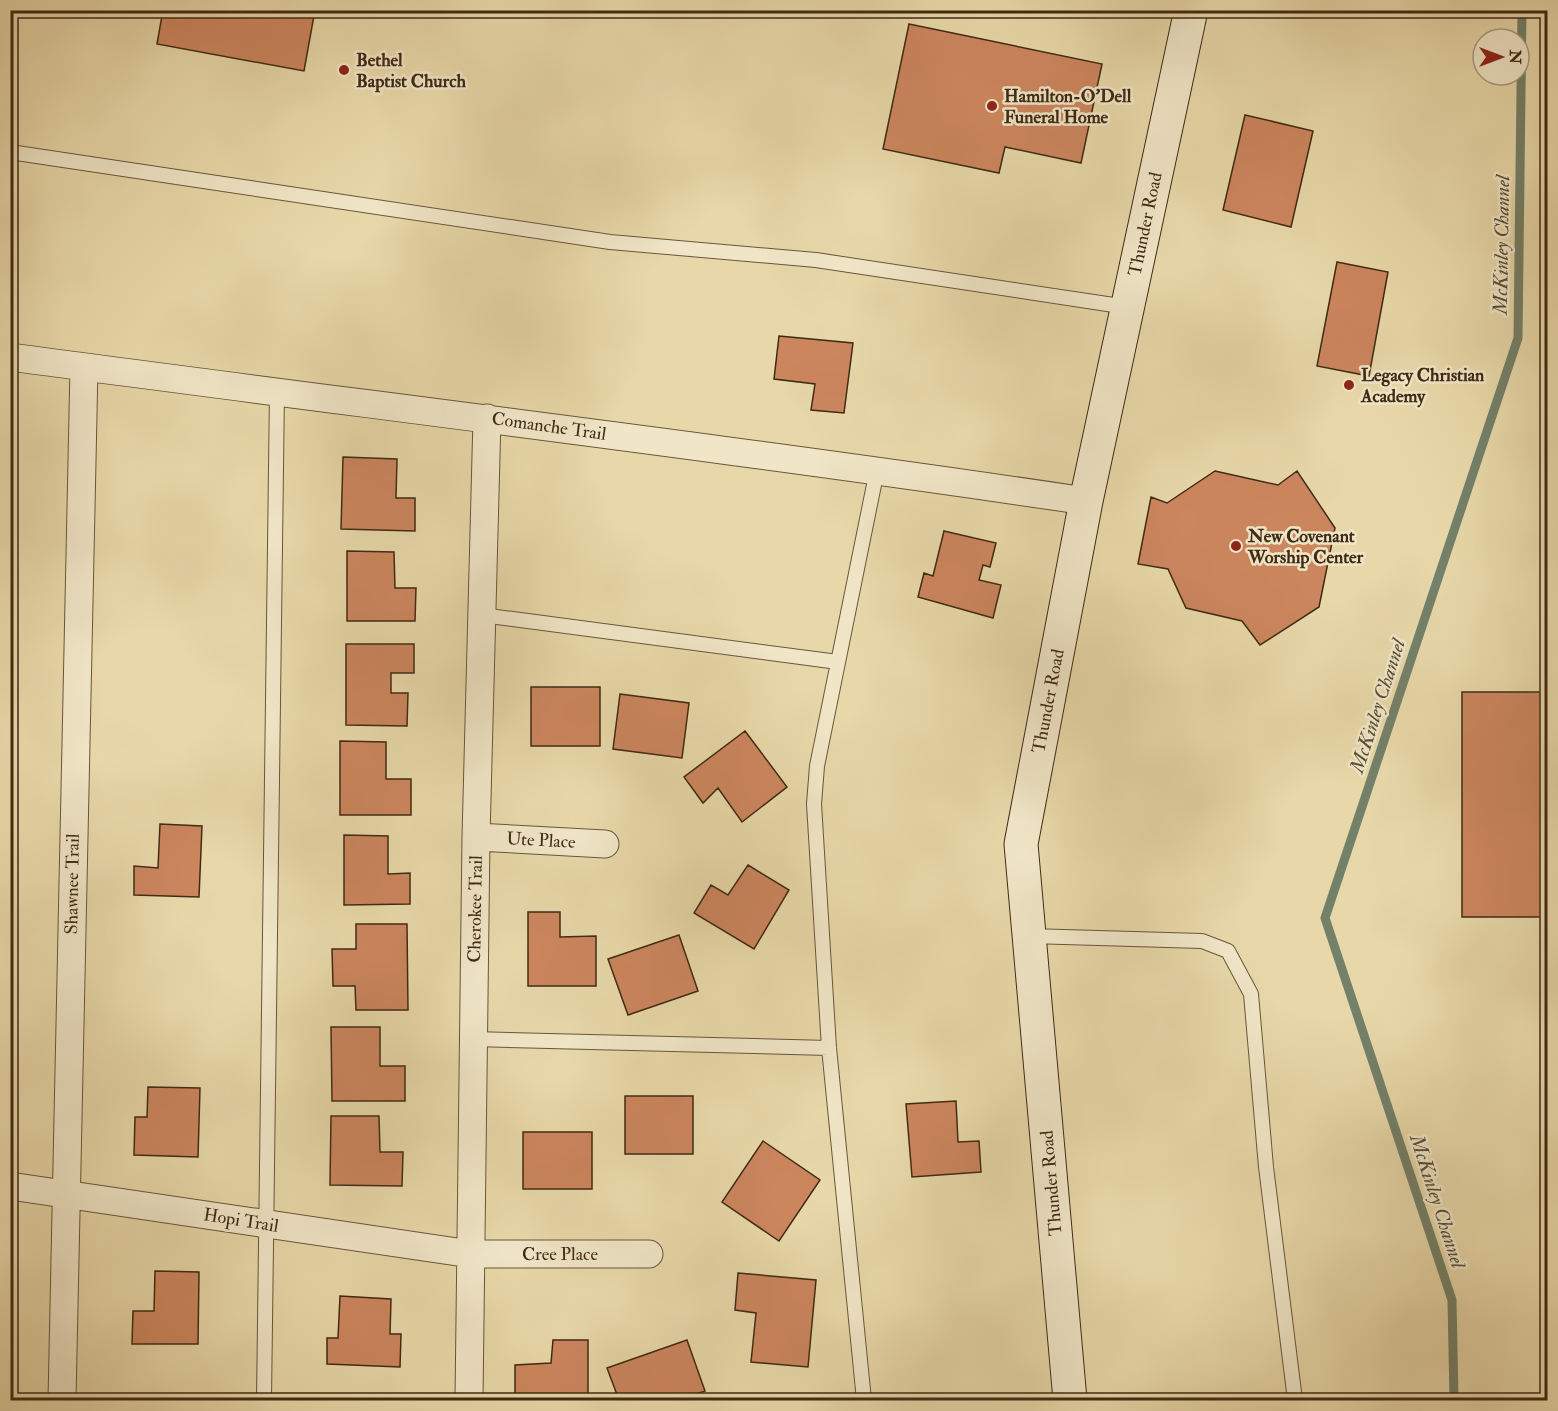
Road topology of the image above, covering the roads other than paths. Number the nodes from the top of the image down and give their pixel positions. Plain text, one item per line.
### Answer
1 (1191, 10) edge
2 (10, 152) edge
3 (1127, 307) junction
4 (10, 357) edge
5 (84, 367) junction
6 (277, 391) junction
7 (487, 418) junction
8 (877, 470) junction
9 (1086, 501) junction
10 (482, 615) junction
11 (838, 663) junction
12 (476, 837) junction
13 (606, 844) dead end
14 (1029, 936) junction
15 (473, 1039) junction
16 (829, 1048) junction
17 (10, 1186) edge
18 (65, 1194) junction
19 (267, 1224) junction
20 (471, 1254) junction
21 (648, 1254) dead end
22 (62, 1401) edge
23 (264, 1401) edge
24 (468, 1401) edge
25 (864, 1401) edge
26 (1070, 1401) edge
27 (1295, 1401) edge

1 - 3 street, Thunder Road
2 - 3 lane
3 - 9 street, Thunder Road
4 - 5 street, Comanche Trail
5 - 6 street, Comanche Trail
5 - 18 street, Shawnee Trail
6 - 7 street, Comanche Trail
6 - 19 lane
7 - 8 street, Comanche Trail
7 - 10 street, Cherokee Trail
8 - 9 street, Comanche Trail
8 - 11 lane
9 - 14 street, Thunder Road
10 - 11 lane
10 - 12 street, Cherokee Trail
11 - 16 lane
12 - 13 street, Ute Place
12 - 15 street, Cherokee Trail
14 - 26 street, Thunder Road
14 - 27 lane
15 - 16 lane
15 - 20 street, Cherokee Trail
16 - 25 lane
17 - 18 street, Hopi Trail
18 - 19 street, Hopi Trail
18 - 22 street, Shawnee Trail
19 - 20 street, Hopi Trail
19 - 23 lane
20 - 21 street, Cree Place
20 - 24 street, Cherokee Trail

